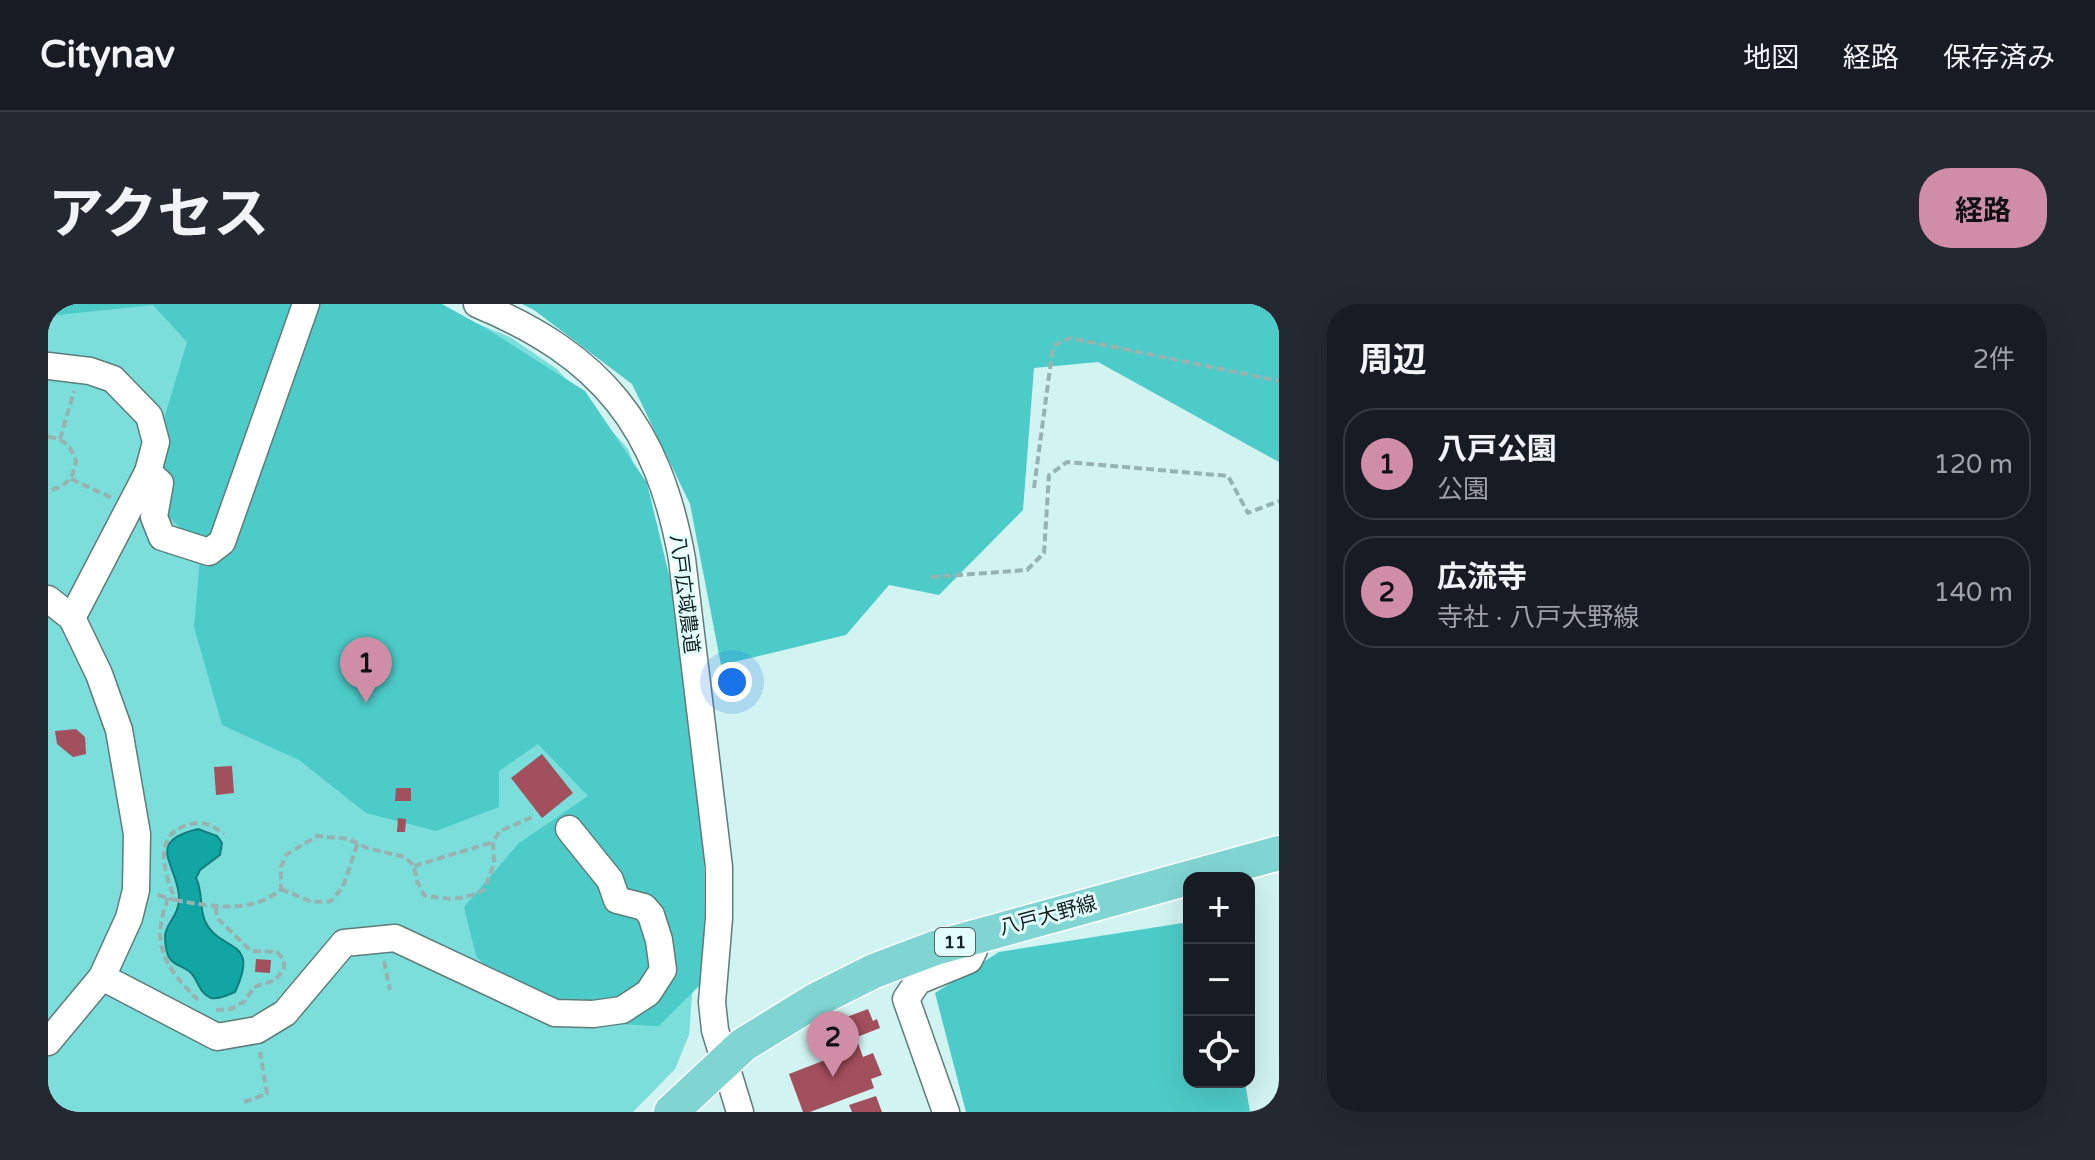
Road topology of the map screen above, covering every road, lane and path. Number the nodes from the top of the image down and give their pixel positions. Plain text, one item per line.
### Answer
1 (306, 304) edge
2 (477, 304) edge
3 (48, 366) edge
4 (81, 370) junction
5 (1279, 381) edge
6 (48, 437) edge
7 (60, 439) junction
8 (148, 472) junction
9 (71, 479) junction
10 (1034, 488) dead end
11 (48, 490) edge
12 (1279, 501) edge
13 (130, 506) junction
14 (931, 577) dead end
15 (48, 599) edge
16 (72, 618) junction
17 (535, 816) dead end
18 (569, 829) dead end
19 (224, 834) dead end
20 (358, 842) junction
21 (493, 842) junction
22 (1279, 853) edge
23 (414, 866) junction
24 (281, 889) junction
25 (136, 890) junction
26 (172, 899) junction
27 (216, 907) junction
28 (971, 938) junction
29 (380, 939) junction
30 (102, 977) junction
31 (390, 990) dead end
32 (257, 1030) junction
33 (48, 1042) edge
34 (723, 1062) junction
35 (244, 1102) dead end
36 (671, 1112) edge
37 (740, 1112) edge
38 (946, 1112) edge

1 - 8 street
2 - 34 street, 八戸広域農道
3 - 4 street
4 - 7 path
4 - 8 street
5 - 10 path
6 - 7 path
7 - 9 path
8 - 13 street
9 - 11 path
9 - 13 path
12 - 14 path
13 - 16 street
15 - 16 street
16 - 25 street
17 - 21 path
18 - 29 street
19 - 26 path
20 - 23 path
20 - 24 path
20 - 24 path
21 - 23 path
21 - 23 path
22 - 28 main road, 八戸大野線 / 11
24 - 27 path
25 - 26 path
25 - 30 street
26 - 27 path
26 - 27 path
28 - 34 main road, 八戸大野線 / 11
28 - 38 street
29 - 31 path
29 - 32 street
30 - 32 street
30 - 33 street
32 - 35 path
34 - 36 main road, 八戸大野線 / 11
34 - 37 street, 八戸広域農道

